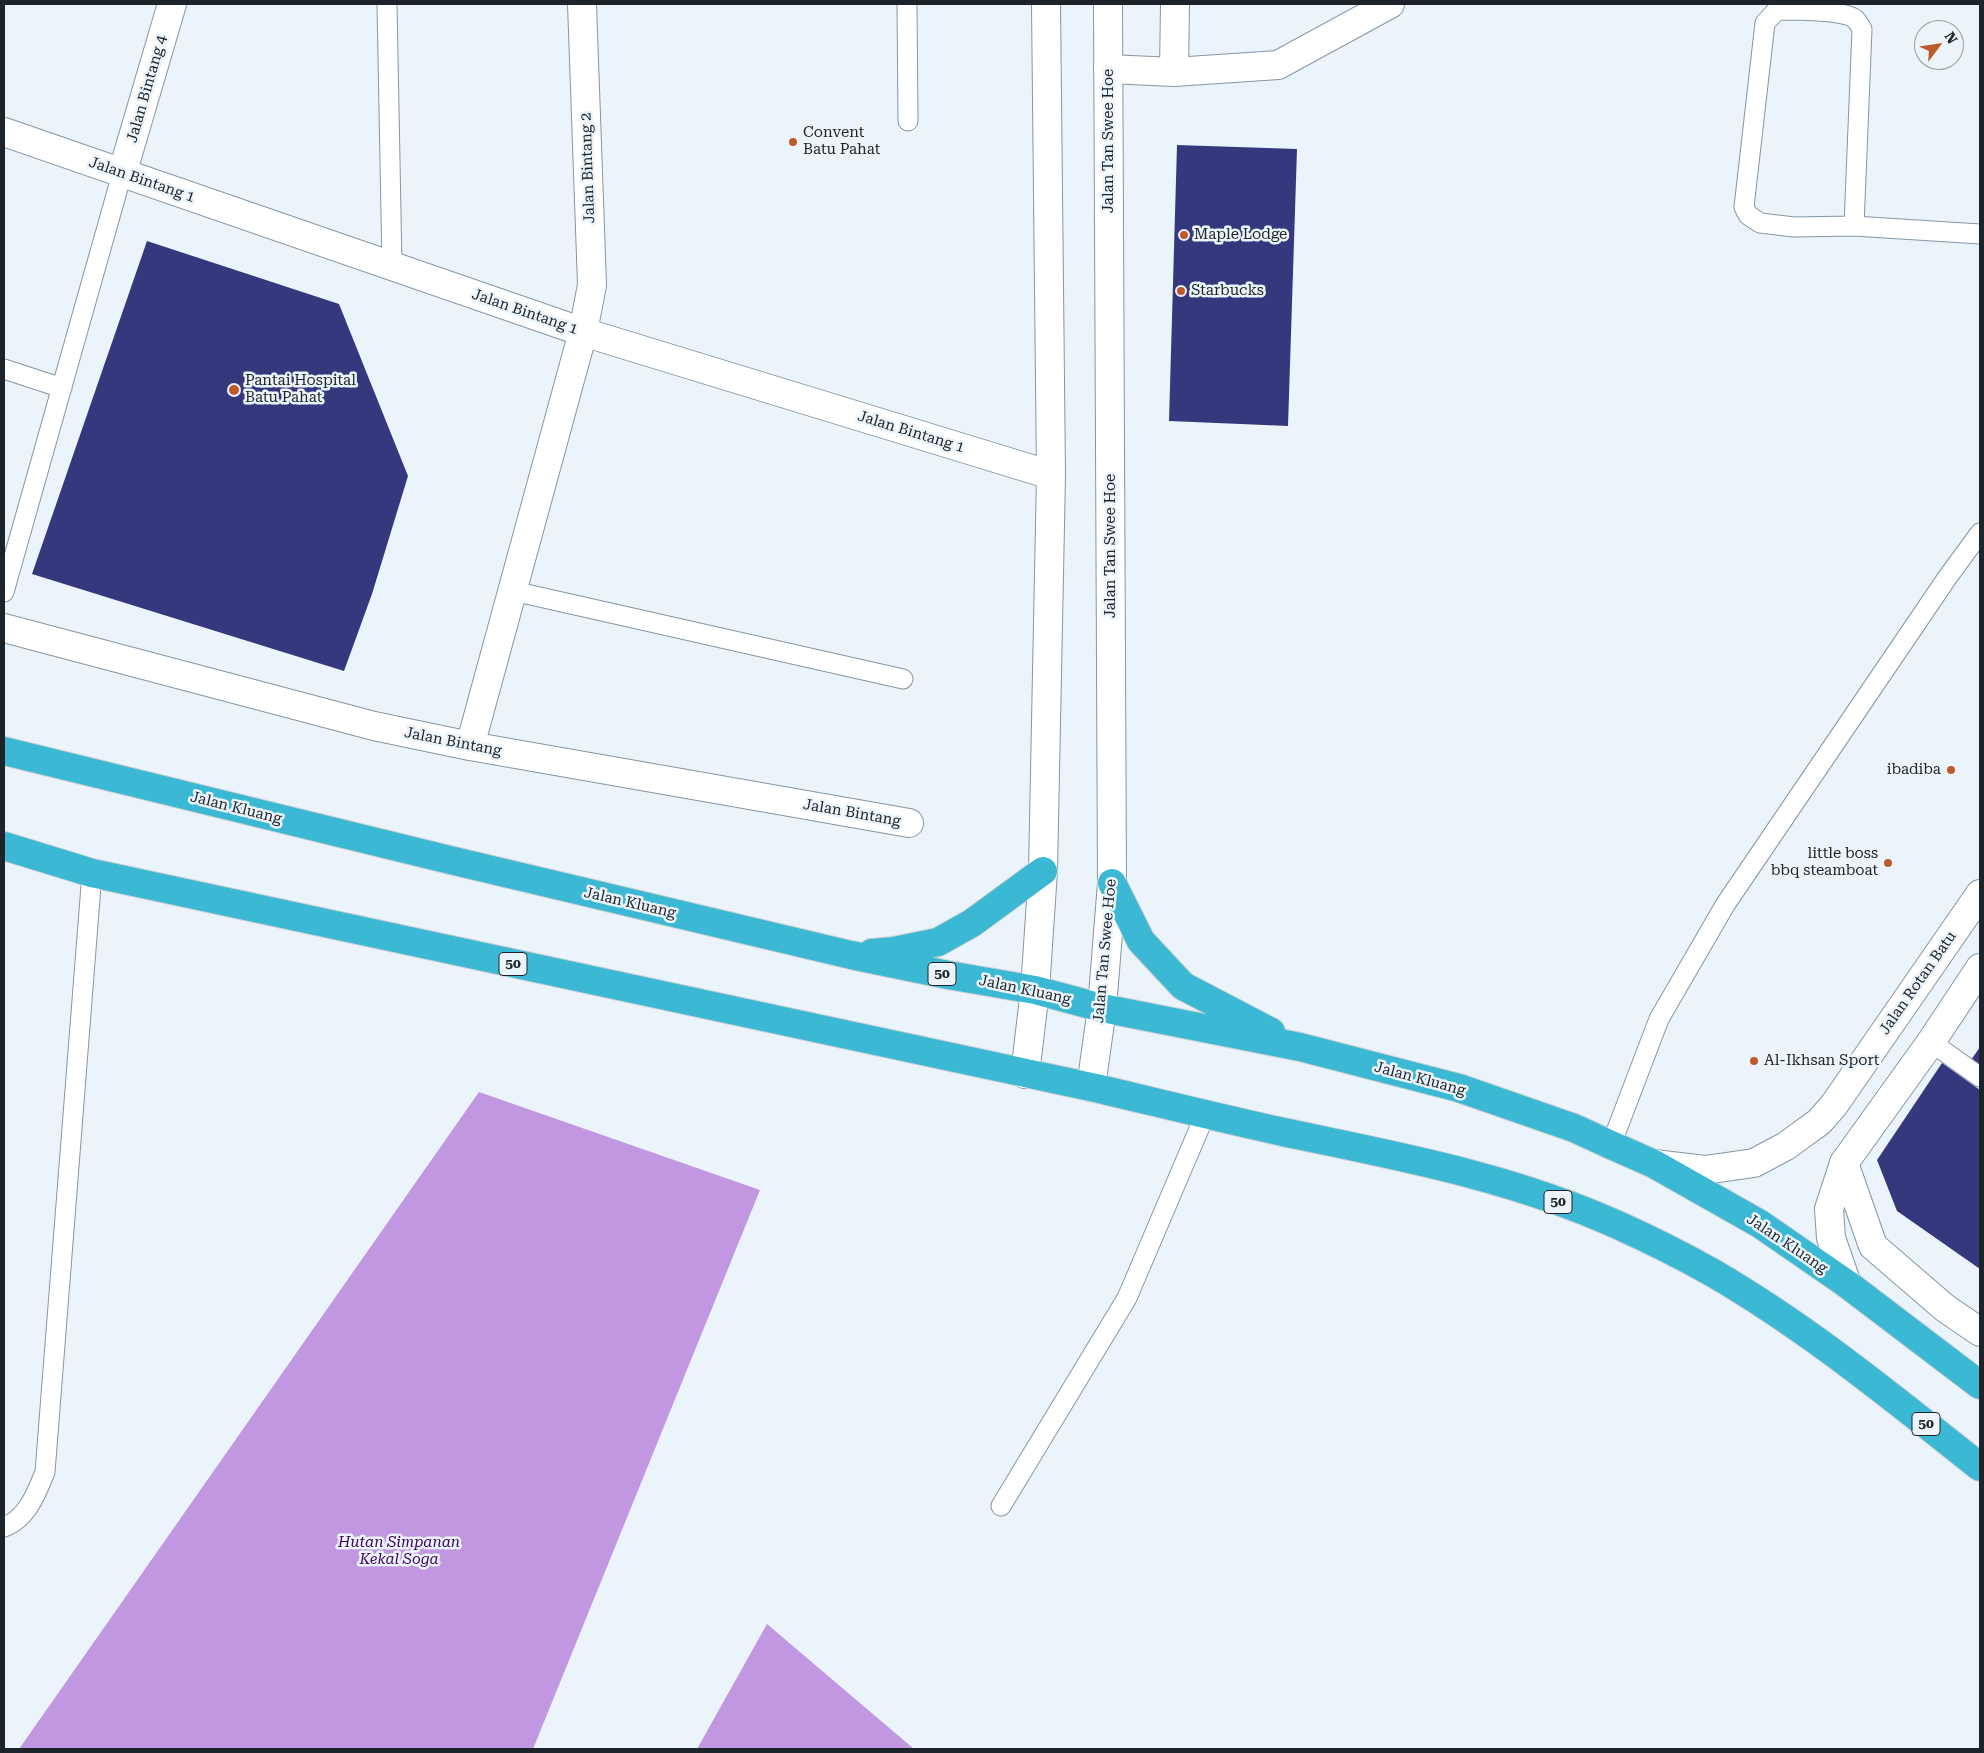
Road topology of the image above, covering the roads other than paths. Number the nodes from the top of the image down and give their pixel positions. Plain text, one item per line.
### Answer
1 (172, 4) edge
2 (387, 4) edge
3 (582, 4) edge
4 (907, 4) edge
5 (1046, 4) edge
6 (1108, 4) edge
7 (1174, 4) edge
8 (1390, 4) edge
9 (1108, 69) junction
10 (1174, 72) junction
11 (908, 121) dead end
12 (4, 132) edge
13 (122, 174) junction
14 (1854, 226) junction
15 (1980, 234) edge
16 (392, 266) junction
17 (583, 332) junction
18 (4, 369) edge
19 (62, 388) junction
20 (1051, 475) junction
21 (1980, 533) edge
22 (513, 591) junction
23 (4, 592) edge
24 (4, 628) edge
25 (903, 679) dead end
26 (470, 746) junction
27 (4, 751) edge
28 (909, 823) dead end
29 (4, 846) edge
30 (1043, 871) junction
31 (92, 873) junction
32 (1112, 883) junction
33 (1980, 894) edge
34 (851, 955) junction
35 (1980, 968) edge
36 (1034, 990) junction
37 (1102, 1008) junction
38 (1931, 1042) junction
39 (1300, 1048) junction
40 (1025, 1074) junction
41 (1980, 1077) edge
42 (1091, 1087) junction
43 (1205, 1116) junction
44 (1611, 1145) junction
45 (1844, 1163) junction
46 (1654, 1164) junction
47 (1847, 1284) junction
48 (1980, 1332) edge
49 (1980, 1385) edge
50 (1980, 1467) edge
51 (1001, 1506) dead end
52 (4, 1527) edge

1 - 13 street, Jalan Bintang 4
2 - 16 lane
3 - 17 street, Jalan Bintang 2
4 - 11 lane
5 - 20 street
6 - 9 street, Jalan Tan Swee Hoe
7 - 10 street
8 - 10 street
9 - 10 street
9 - 32 street, Jalan Tan Swee Hoe
12 - 13 street, Jalan Bintang 1
13 - 16 street, Jalan Bintang 1
13 - 19 lane
14 - 14 lane
14 - 15 lane
16 - 17 street, Jalan Bintang 1
17 - 20 street, Jalan Bintang 1
17 - 22 street, Jalan Bintang 2
18 - 19 lane
19 - 23 lane
20 - 30 street
21 - 44 lane
22 - 25 lane
22 - 26 street, Jalan Bintang 2
24 - 26 street, Jalan Bintang
26 - 28 street, Jalan Bintang
27 - 34 highway, Jalan Kluang / 50
29 - 31 highway, 50
30 - 34 highway
30 - 36 street
31 - 40 highway, 50
31 - 52 lane
32 - 37 street, Jalan Tan Swee Hoe
32 - 39 highway
33 - 46 street, Jalan Rotan Batu
34 - 36 highway, Jalan Kluang / 50
35 - 38 street
36 - 37 highway, Jalan Kluang / 50
36 - 40 street
37 - 39 highway, Jalan Kluang / 50
37 - 42 street, Jalan Tan Swee Hoe
38 - 41 lane
38 - 45 street
39 - 44 highway, Jalan Kluang / 50
40 - 42 highway, 50
42 - 43 highway, 50
43 - 50 highway, 50
43 - 51 lane
44 - 46 highway, Jalan Kluang / 50
45 - 47 street
45 - 48 street
46 - 47 highway, Jalan Kluang / 50
47 - 49 highway, Jalan Kluang / 50

